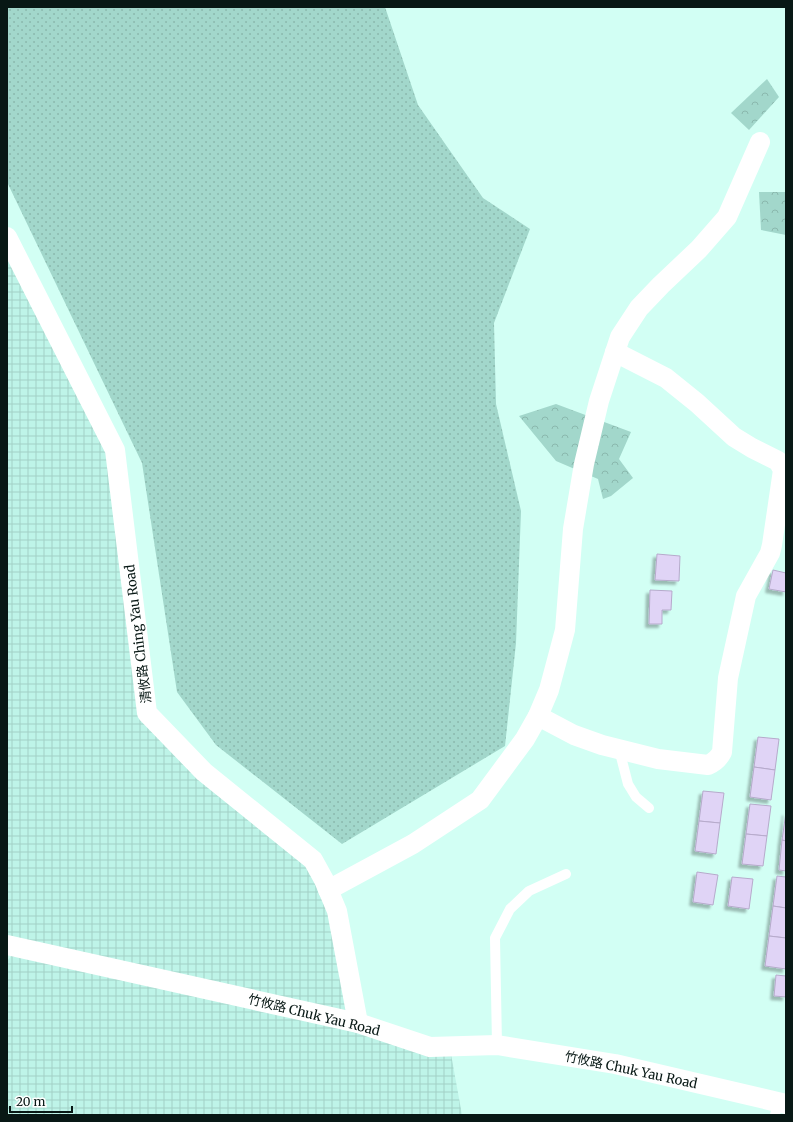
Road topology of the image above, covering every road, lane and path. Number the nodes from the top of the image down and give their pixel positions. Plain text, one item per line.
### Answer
1 (760, 142) dead end
2 (7, 238) edge
3 (615, 352) junction
4 (538, 716) junction
5 (619, 749) junction
6 (649, 808) dead end
7 (566, 874) dead end
8 (328, 890) junction
9 (8, 946) edge
10 (358, 1023) junction
11 (497, 1045) junction
12 (780, 1107) edge

1 - 3 street
2 - 8 street, 清攸路 Ching Yau Road
3 - 4 street
3 - 5 street
4 - 5 street
4 - 8 street
5 - 6 lane
7 - 11 lane
8 - 10 street, 清攸路 Ching Yau Road
9 - 10 street, 竹攸路 Chuk Yau Road
10 - 11 street, 竹攸路 Chuk Yau Road
11 - 12 street, 竹攸路 Chuk Yau Road

